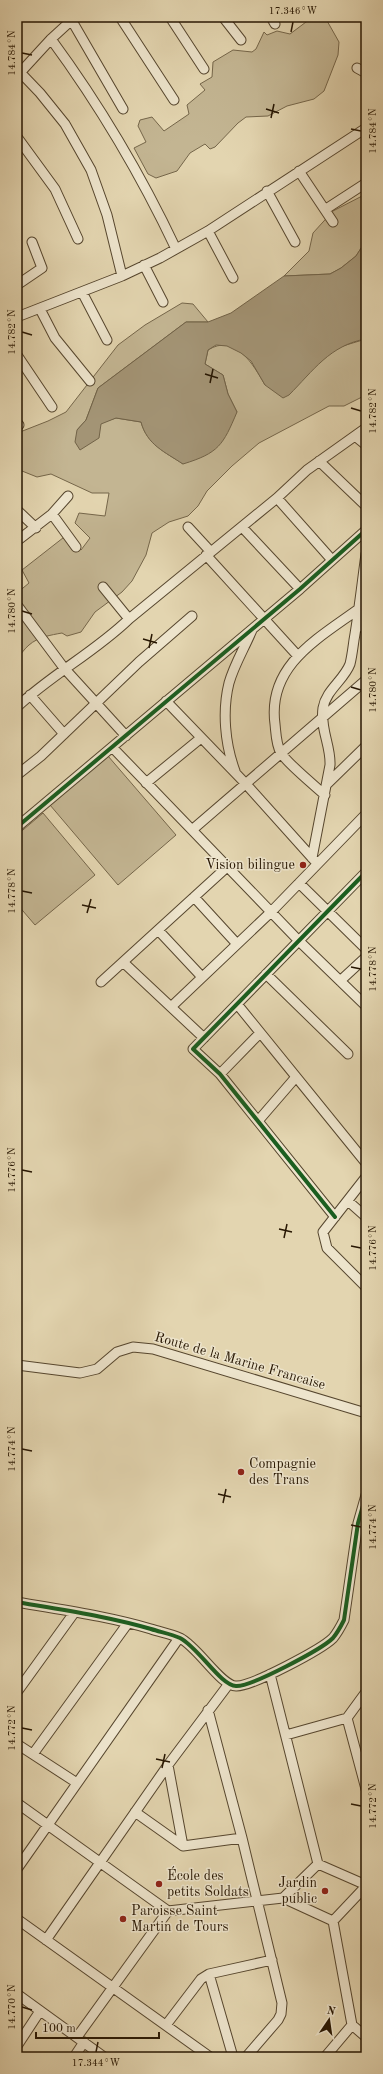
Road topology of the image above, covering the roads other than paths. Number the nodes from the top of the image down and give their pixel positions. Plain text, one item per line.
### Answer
1 (120, 17) edge
2 (170, 17) edge
3 (223, 17) edge
4 (74, 19) edge
5 (51, 39) junction
6 (241, 40) dead end
7 (357, 68) dead end
8 (204, 69) dead end
9 (18, 73) edge
10 (366, 73) edge
11 (174, 100) dead end
12 (123, 109) dead end
13 (364, 134) edge
14 (17, 137) edge
15 (299, 171) junction
16 (366, 183) edge
17 (267, 191) junction
18 (326, 209) junction
19 (333, 222) dead end
20 (208, 231) junction
21 (78, 239) dead end
22 (32, 242) dead end
23 (295, 242) dead end
24 (176, 249) junction
25 (144, 265) junction
26 (122, 276) junction
27 (233, 278) dead end
28 (17, 285) edge
29 (82, 292) junction
30 (163, 302) dead end
31 (40, 309) junction
32 (17, 317) edge
33 (108, 340) dead end
34 (17, 356) edge
35 (90, 381) dead end
36 (52, 407) dead end
37 (366, 428) edge
38 (355, 436) junction
39 (366, 446) edge
40 (319, 461) junction
41 (68, 496) dead end
42 (277, 498) junction
43 (366, 505) edge
44 (17, 510) edge
45 (52, 514) junction
46 (188, 527) dead end
47 (242, 527) junction
48 (36, 528) junction
49 (366, 530) edge
50 (17, 541) edge
51 (354, 541) junction
52 (76, 547) dead end
53 (209, 553) junction
54 (366, 555) edge
55 (332, 560) junction
56 (103, 587) dead end
57 (300, 589) junction
58 (17, 606) edge
59 (360, 608) junction
60 (192, 616) dead end
61 (129, 618) junction
62 (263, 620) junction
63 (357, 621) junction
64 (254, 627) junction
65 (366, 630) edge
66 (297, 655) junction
67 (64, 668) junction
68 (366, 680) edge
69 (30, 695) junction
70 (166, 701) junction
71 (96, 704) junction
72 (17, 707) edge
73 (323, 717) junction
74 (64, 734) junction
75 (126, 736) junction
76 (201, 738) junction
77 (366, 746) edge
78 (112, 747) junction
79 (281, 754) junction
80 (17, 775) edge
81 (237, 775) junction
82 (146, 783) junction
83 (246, 784) junction
84 (327, 784) junction
85 (325, 795) junction
86 (366, 814) edge
87 (17, 827) edge
88 (192, 830) junction
89 (314, 860) junction
90 (227, 867) junction
91 (366, 872) edge
92 (299, 883) junction
93 (194, 897) junction
94 (271, 912) junction
95 (327, 912) junction
96 (158, 930) junction
97 (299, 941) junction
98 (237, 944) junction
99 (366, 949) edge
100 (366, 956) edge
101 (123, 962) junction
102 (266, 974) junction
103 (202, 977) junction
104 (340, 981) junction
105 (101, 982) dead end
106 (237, 1004) junction
107 (366, 1006) edge
108 (171, 1007) junction
109 (260, 1033) junction
110 (204, 1038) junction
111 (348, 1054) dead end
112 (220, 1074) junction
113 (296, 1077) junction
114 (258, 1121) junction
115 (366, 1163) edge
116 (366, 1177) edge
117 (348, 1201) junction
118 (335, 1217) junction
119 (366, 1217) edge
120 (365, 1282) edge
121 (17, 1365) edge
122 (366, 1413) edge
123 (366, 1495) edge
124 (358, 1522) junction
125 (366, 1529) edge
126 (17, 1602) edge
127 (74, 1613) junction
128 (128, 1622) junction
129 (179, 1638) junction
130 (270, 1674) junction
131 (20, 1679) edge
132 (228, 1685) junction
133 (17, 1692) edge
134 (366, 1692) edge
135 (208, 1710) junction
136 (347, 1718) junction
137 (286, 1735) junction
138 (17, 1744) edge
139 (33, 1754) junction
140 (168, 1765) junction
141 (77, 1783) junction
142 (366, 1789) edge
143 (17, 1804) edge
144 (135, 1812) junction
145 (48, 1826) junction
146 (242, 1838) junction
147 (183, 1846) junction
148 (100, 1863) junction
149 (318, 1864) junction
150 (17, 1869) edge
151 (366, 1886) edge
152 (283, 1898) junction
153 (257, 1900) junction
154 (168, 1911) junction
155 (17, 1919) edge
156 (333, 1921) junction
157 (46, 1940) junction
158 (272, 1960) junction
159 (209, 1974) junction
160 (113, 1987) junction
161 (17, 1994) edge
162 (40, 2011) junction
163 (166, 2025) junction
164 (352, 2025) junction
165 (366, 2037) edge
166 (80, 2040) junction
167 (17, 2046) edge
168 (74, 2057) edge
169 (104, 2057) edge
170 (210, 2057) edge
171 (233, 2057) edge
172 (246, 2057) edge
173 (325, 2057) edge

1 - 11 street
2 - 8 street
3 - 6 street
4 - 5 street
4 - 12 street
5 - 9 street
5 - 24 street
7 - 10 street
9 - 26 street
13 - 15 street
14 - 21 street
15 - 17 street
15 - 18 street
16 - 18 street
17 - 20 street
17 - 23 street
18 - 19 street
20 - 24 street
20 - 27 street
22 - 28 street
24 - 25 street
25 - 26 street
25 - 30 street
26 - 29 street
29 - 31 street
29 - 33 street
31 - 32 street
31 - 35 street
34 - 36 street
37 - 38 street
38 - 39 street
38 - 40 street
40 - 42 street
40 - 43 street
41 - 45 street
42 - 47 street
42 - 55 street
44 - 48 street
45 - 48 street
45 - 52 street
46 - 53 street
47 - 53 street
47 - 57 street
48 - 50 street
49 - 51 street
51 - 54 street
51 - 55 street
53 - 61 street
53 - 62 street
54 - 59 street
55 - 57 street
56 - 61 street
57 - 62 street
58 - 67 street
59 - 63 street
59 - 66 street
60 - 71 street
61 - 67 street
62 - 64 street
62 - 66 street
63 - 65 street
63 - 73 street
64 - 70 street
64 - 81 street
66 - 79 street
67 - 69 street
67 - 71 street
68 - 73 street
69 - 72 street
69 - 74 street
70 - 75 street
70 - 76 street
71 - 74 street
71 - 75 street
73 - 79 street
73 - 84 street
74 - 80 street
75 - 78 street
76 - 81 street
76 - 82 street
77 - 84 street
78 - 82 street
78 - 87 street
79 - 83 street
79 - 85 street
81 - 83 street
82 - 88 street
83 - 88 street
83 - 89 street
84 - 85 street
85 - 89 street
86 - 89 street
88 - 90 street
89 - 92 street
90 - 93 street
90 - 94 street
91 - 95 street
92 - 94 street
92 - 95 street
93 - 96 street
93 - 98 street
94 - 97 street
94 - 98 street
95 - 97 street
95 - 99 street
96 - 101 street
96 - 103 street
97 - 102 street
97 - 104 street
98 - 103 street
100 - 104 street
101 - 105 street
101 - 108 street
102 - 106 street
102 - 111 street
103 - 108 street
104 - 107 street
106 - 109 street
106 - 110 street
108 - 110 street
109 - 112 street
109 - 113 street
110 - 112 street
112 - 114 street
113 - 114 street
113 - 115 street
114 - 118 street
116 - 117 street
117 - 118 street
117 - 119 street
118 - 120 street
121 - 122 street, Route de la Marine Francaise
123 - 124 street
124 - 125 street
124 - 130 street
126 - 127 street
127 - 128 street
127 - 131 street
128 - 129 street
128 - 139 street
129 - 132 street
129 - 141 street
130 - 132 street
130 - 137 street
131 - 133 street
132 - 135 street
134 - 136 street
135 - 140 street
135 - 146 street
136 - 137 street
136 - 142 street
137 - 149 street
138 - 139 street
139 - 141 street
140 - 144 street
140 - 147 street
141 - 145 street
143 - 145 street
144 - 147 street
144 - 148 street
145 - 148 street
145 - 150 street
146 - 147 street
146 - 153 street
148 - 154 street
148 - 157 street
149 - 151 street
149 - 152 street
151 - 156 street
152 - 153 street
152 - 156 street
153 - 154 street
153 - 158 street
154 - 160 street
155 - 157 street
156 - 164 street
157 - 160 street
158 - 159 street
158 - 172 street
159 - 163 street
159 - 171 street
160 - 163 street
160 - 166 street
161 - 162 street
162 - 166 street
162 - 167 street
163 - 170 street
164 - 165 street
164 - 173 street
166 - 168 street
166 - 169 street

